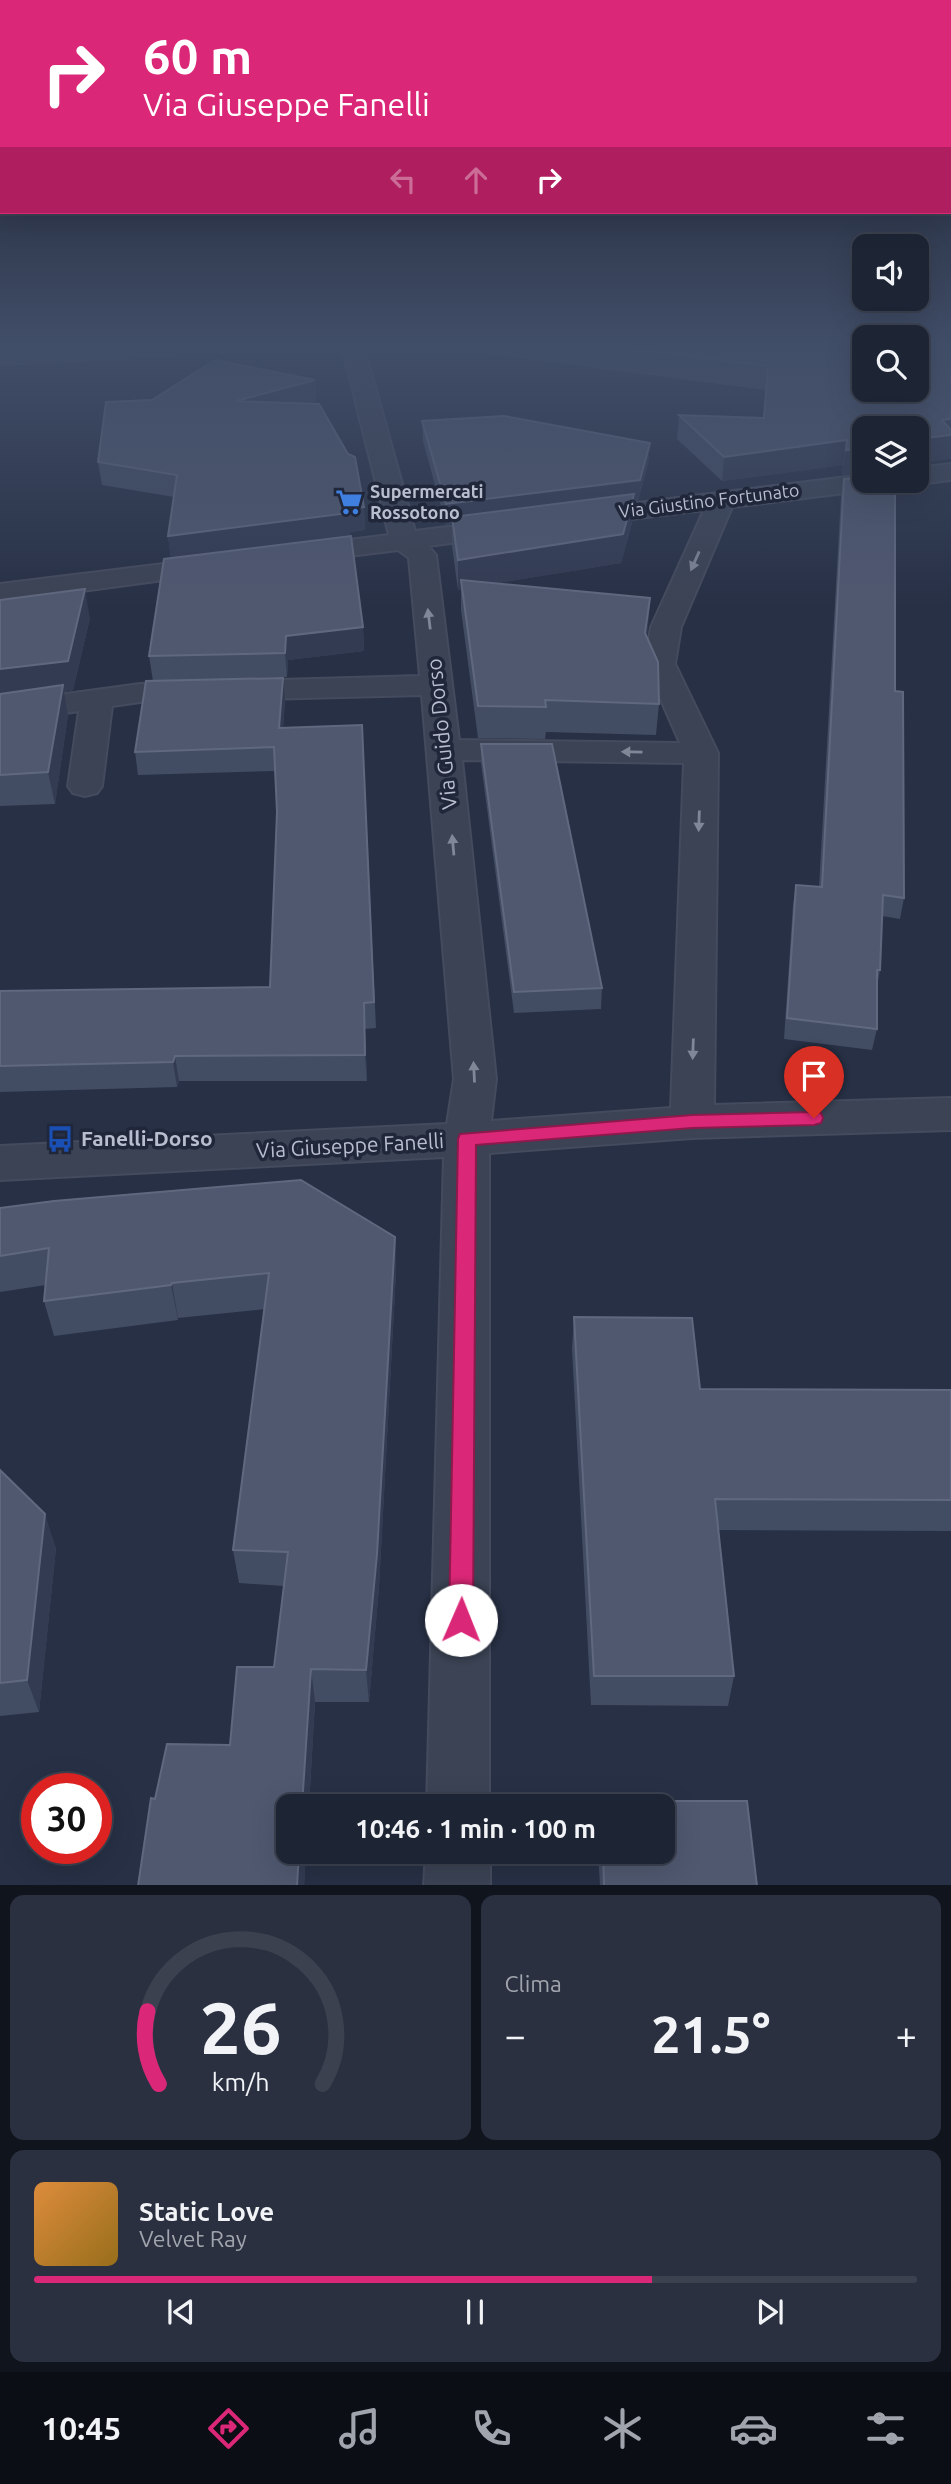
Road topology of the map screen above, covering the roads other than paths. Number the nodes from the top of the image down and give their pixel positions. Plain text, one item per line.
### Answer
1 (375, 431) edge
2 (951, 472) edge
3 (929, 475) edge
4 (852, 484) edge
5 (722, 499) junction
6 (558, 520) edge
7 (531, 524) edge
8 (404, 541) junction
9 (278, 557) edge
10 (236, 563) edge
11 (0, 593) edge
12 (437, 685) junction
13 (97, 699) junction
14 (0, 713) edge
15 (444, 750) junction
16 (701, 753) junction
17 (85, 786) dead end
18 (951, 1114) edge
19 (692, 1122) junction
20 (467, 1139) junction
21 (0, 1163) edge
22 (458, 1794) edge
23 (458, 1864) edge
24 (457, 1885) edge

1 - 8 street, Via Guido Dorso
2 - 3 street
4 - 5 street, Via Giustino Fortunato
5 - 6 street, Via Giustino Fortunato
5 -> 16 street
7 - 8 street
8 - 9 street
12 -> 8 street, Via Guido Dorso
10 - 11 street
12 - 13 street
12 - 15 street, Via Guido Dorso
13 - 14 street
13 - 17 street
16 -> 15 street
20 -> 15 street, Via Guido Dorso
16 -> 19 street
18 - 19 street, Via Giuseppe Fanelli
19 - 20 street, Via Giuseppe Fanelli
20 - 21 street, Via Giuseppe Fanelli
20 - 22 street, Via Guido Dorso
23 - 24 street

